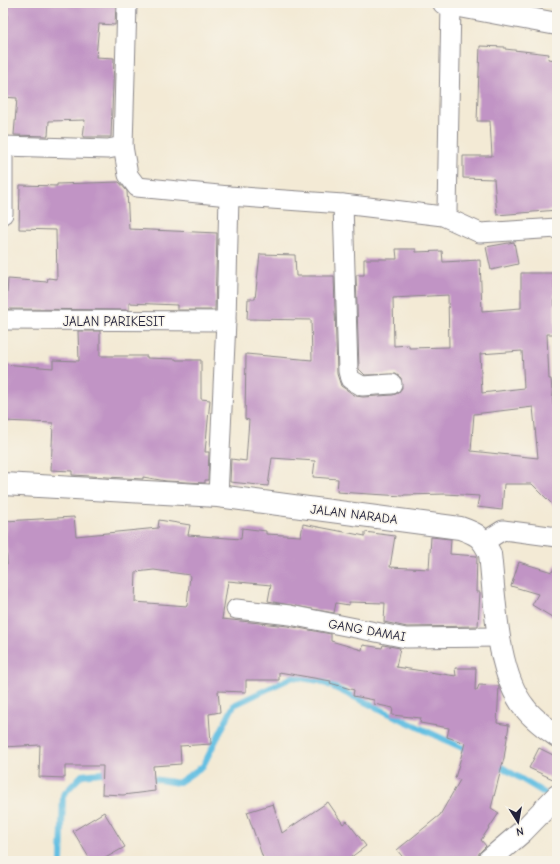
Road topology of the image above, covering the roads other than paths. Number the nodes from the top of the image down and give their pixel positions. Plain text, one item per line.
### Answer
1 (127, 3) edge
2 (448, 4) edge
3 (557, 24) edge
4 (3, 146) edge
5 (123, 146) junction
6 (229, 196) junction
7 (343, 204) junction
8 (3, 214) edge
9 (443, 216) junction
10 (557, 228) edge
11 (3, 320) edge
12 (226, 321) junction
13 (392, 384) dead end
14 (3, 484) edge
15 (218, 496) junction
16 (557, 537) edge
17 (484, 542) junction
18 (236, 609) dead end
19 (499, 637) junction
20 (557, 736) edge
21 (557, 796) edge
22 (488, 861) edge

1 - 5 street
2 - 3 main road
2 - 9 street
4 - 5 street
4 - 8 street
5 - 6 street
6 - 7 street
6 - 12 street
7 - 9 street
7 - 13 street
9 - 10 street
11 - 12 street, JALAN PARIKESIT
12 - 15 street
14 - 15 main road, JALAN NARADA
15 - 17 main road, JALAN NARADA
16 - 17 street
17 - 19 main road
18 - 19 street, GANG DAMAI
19 - 20 main road
21 - 22 main road

